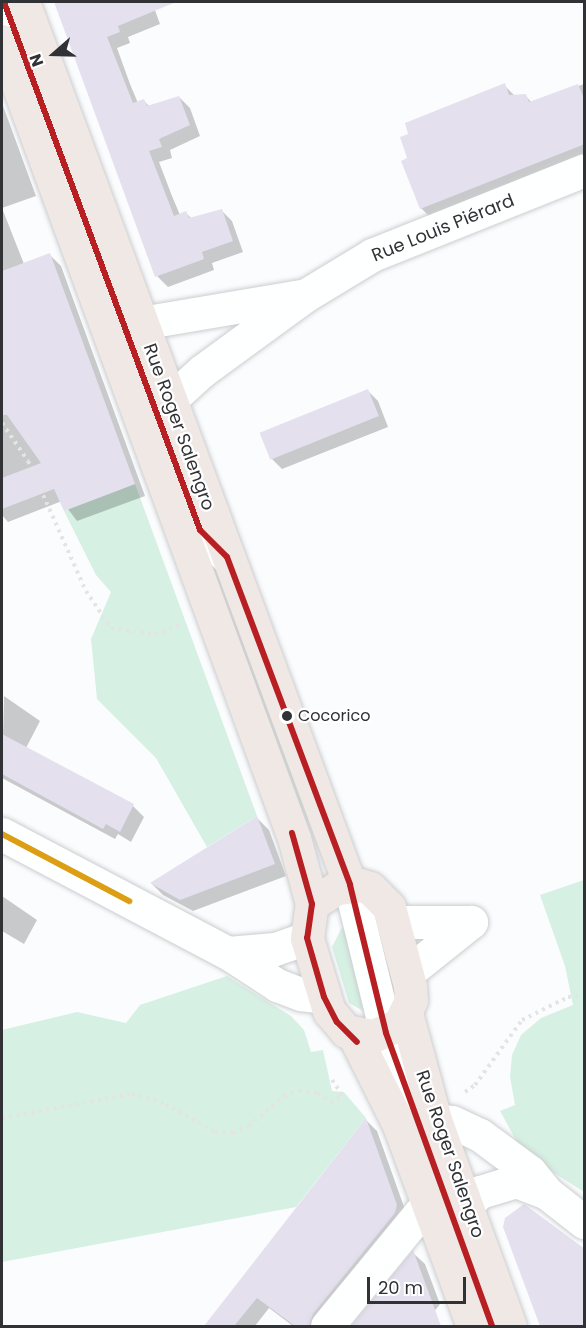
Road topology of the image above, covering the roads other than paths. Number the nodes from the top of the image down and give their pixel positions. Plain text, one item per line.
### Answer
1 (4, 2) edge
2 (23, 2) edge
3 (2, 41) edge
4 (585, 170) edge
5 (306, 295) junction
6 (141, 323) junction
7 (170, 400) junction
8 (227, 557) junction
9 (2, 834) edge
10 (350, 885) junction
11 (312, 904) junction
12 (395, 922) junction
13 (307, 939) junction
14 (228, 952) junction
15 (407, 973) junction
16 (324, 997) junction
17 (396, 1023) junction
18 (354, 1035) junction
19 (435, 1120) junction
20 (547, 1193) junction
21 (428, 1203) junction
22 (466, 1205) junction
23 (585, 1222) edge
24 (327, 1326) edge
25 (473, 1326) edge
26 (492, 1326) edge
27 (510, 1326) edge

1 - 8 street
2 - 6 main road, Rue Roger Salengro
3 - 11 main road, Rue Roger Salengro
4 - 5 street, Rue Louis Piérard
5 - 6 street, Rue Louis Piérard
5 - 7 street, Rue Louis Piérard
6 - 7 main road, Rue Roger Salengro
7 - 8 main road, Rue Roger Salengro
8 - 10 main road, Rue Roger Salengro
9 - 14 street
10 - 11 main road
10 - 12 main road
10 - 17 street
11 - 13 main road
12 - 15 main road
12 - 15 street
13 - 14 street
13 - 16 main road, Rue Roger Salengro
14 - 16 street
15 - 17 main road
16 - 18 main road, Rue Roger Salengro
17 - 18 main road
17 - 19 main road, Rue Roger Salengro
17 - 26 street
18 - 21 main road, Rue Roger Salengro
19 - 20 street
19 - 22 main road, Rue Roger Salengro
20 - 22 street
20 - 23 street
21 - 24 street
21 - 25 main road, Rue Roger Salengro
22 - 27 main road, Rue Roger Salengro

